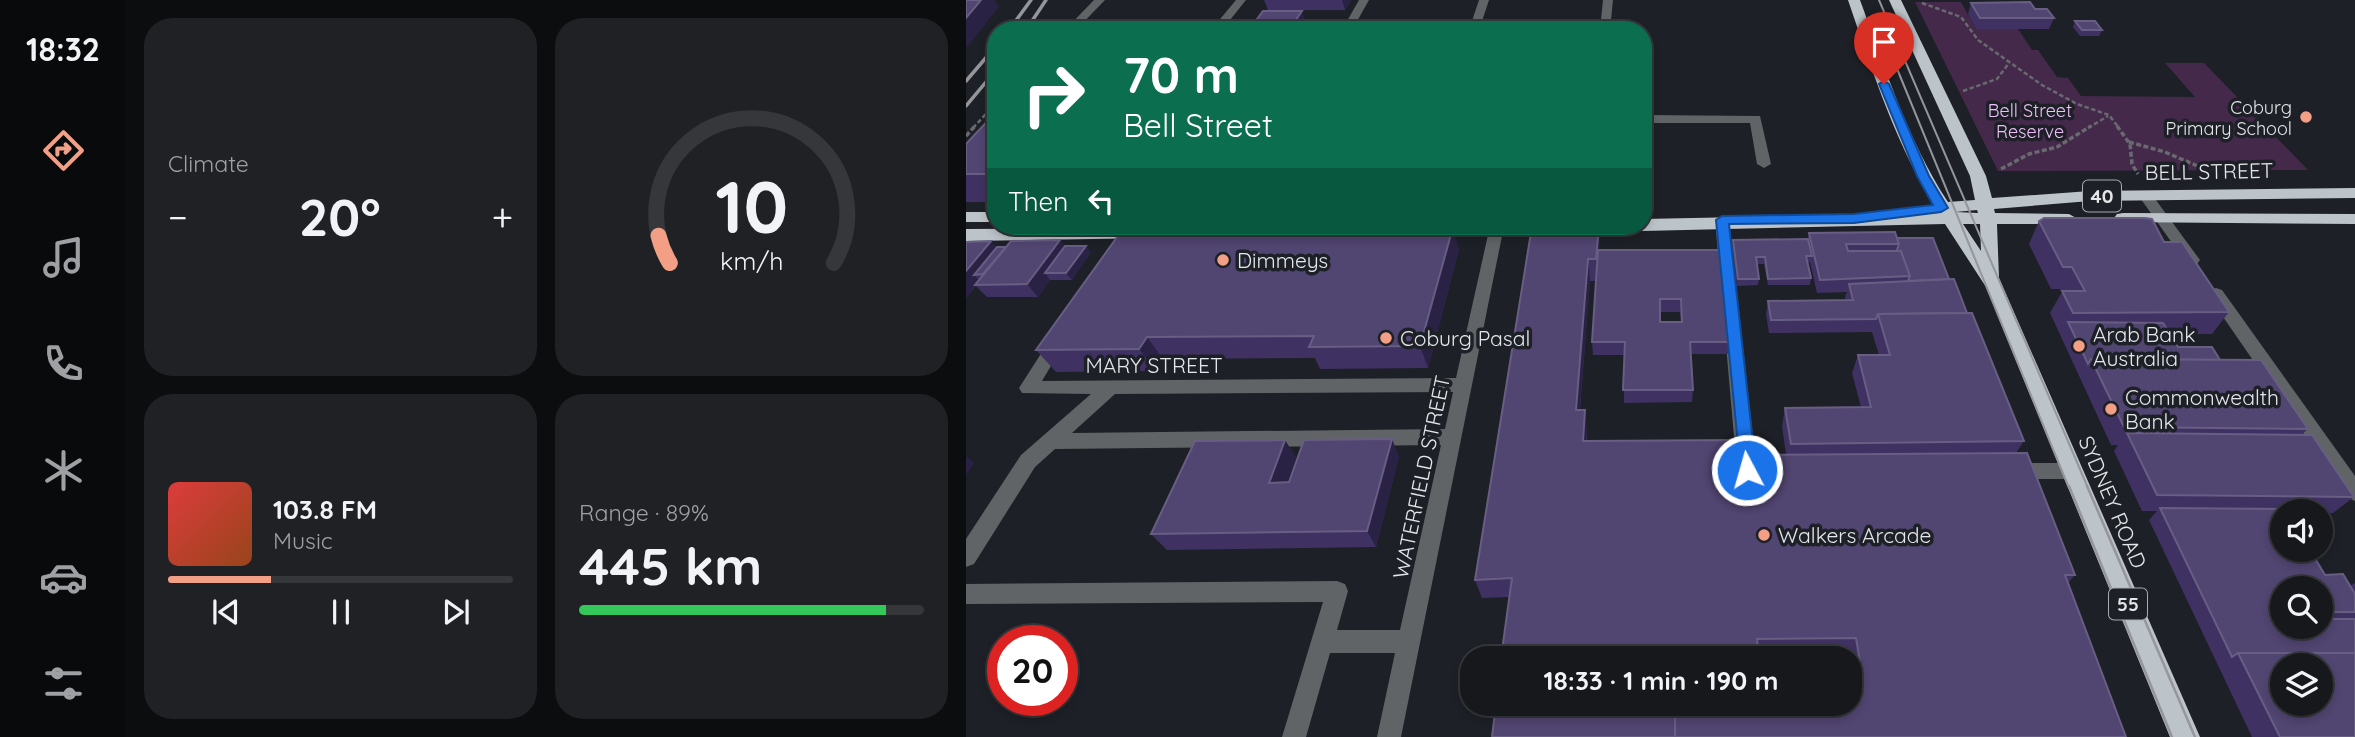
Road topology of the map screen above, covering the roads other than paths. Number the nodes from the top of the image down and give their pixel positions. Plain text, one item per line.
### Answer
1 (1100, 0) edge
2 (1241, 0) edge
3 (1364, 0) edge
4 (1485, 0) edge
5 (1608, 0) edge
6 (1854, 0) edge
7 (1895, 0) edge
8 (1079, 21) edge
9 (1224, 21) edge
10 (1352, 21) edge
11 (1477, 21) edge
12 (1606, 21) edge
13 (1652, 119) edge
14 (1764, 164) dead end
15 (2355, 193) edge
16 (2145, 195) junction
17 (1987, 211) junction
18 (1945, 213) junction
19 (966, 217) edge
20 (987, 217) edge
21 (1652, 218) edge
22 (2108, 218) edge
23 (2163, 218) junction
24 (2081, 219) edge
25 (2355, 219) edge
26 (1714, 221) junction
27 (1652, 224) edge
28 (966, 235) edge
29 (1155, 235) edge
30 (1495, 235) edge
31 (1995, 286) junction
32 (1065, 329) edge
33 (1463, 385) junction
34 (1109, 389) junction
35 (1452, 437) junction
36 (1051, 441) junction
37 (1774, 470) edge
38 (1992, 471) edge
39 (2071, 471) junction
40 (2355, 492) edge
41 (966, 557) edge
42 (966, 594) edge
43 (1409, 641) junction
44 (1323, 642) junction
45 (1294, 737) edge
46 (1389, 737) edge
47 (2185, 737) edge

1 - 8 street
2 - 9 street
3 - 10 street
4 - 11 street
5 - 12 street
6 - 18 highway, SYDNEY ROAD / 55
7 - 17 highway, SYDNEY ROAD / 55
13 - 14 street
15 - 16 highway, BELL STREET / 40
16 - 17 highway, BELL STREET / 40
16 - 23 street
17 - 18 highway, BELL STREET / 40
17 - 24 highway, BELL STREET / 40
17 - 31 highway, SYDNEY ROAD / 55
18 - 26 highway, BELL STREET / 40
18 - 31 highway, SYDNEY ROAD / 55
19 - 20 highway
21 - 26 highway, BELL STREET / 40
22 - 23 highway, 40
23 - 25 highway, 40
23 - 40 street
26 - 27 highway, BELL STREET / 40
26 - 37 street
28 - 29 highway
30 - 33 street, WATERFIELD STREET
31 - 39 highway, SYDNEY ROAD / 55
32 - 34 street, MARY STREET
33 - 34 street, MARY STREET
33 - 35 street, WATERFIELD STREET
34 - 36 street
35 - 36 street
35 - 43 street, WATERFIELD STREET
36 - 41 street
38 - 39 street
39 - 47 highway, SYDNEY ROAD / 55
42 - 44 street
43 - 44 street
43 - 46 street, WATERFIELD STREET
44 - 45 street

